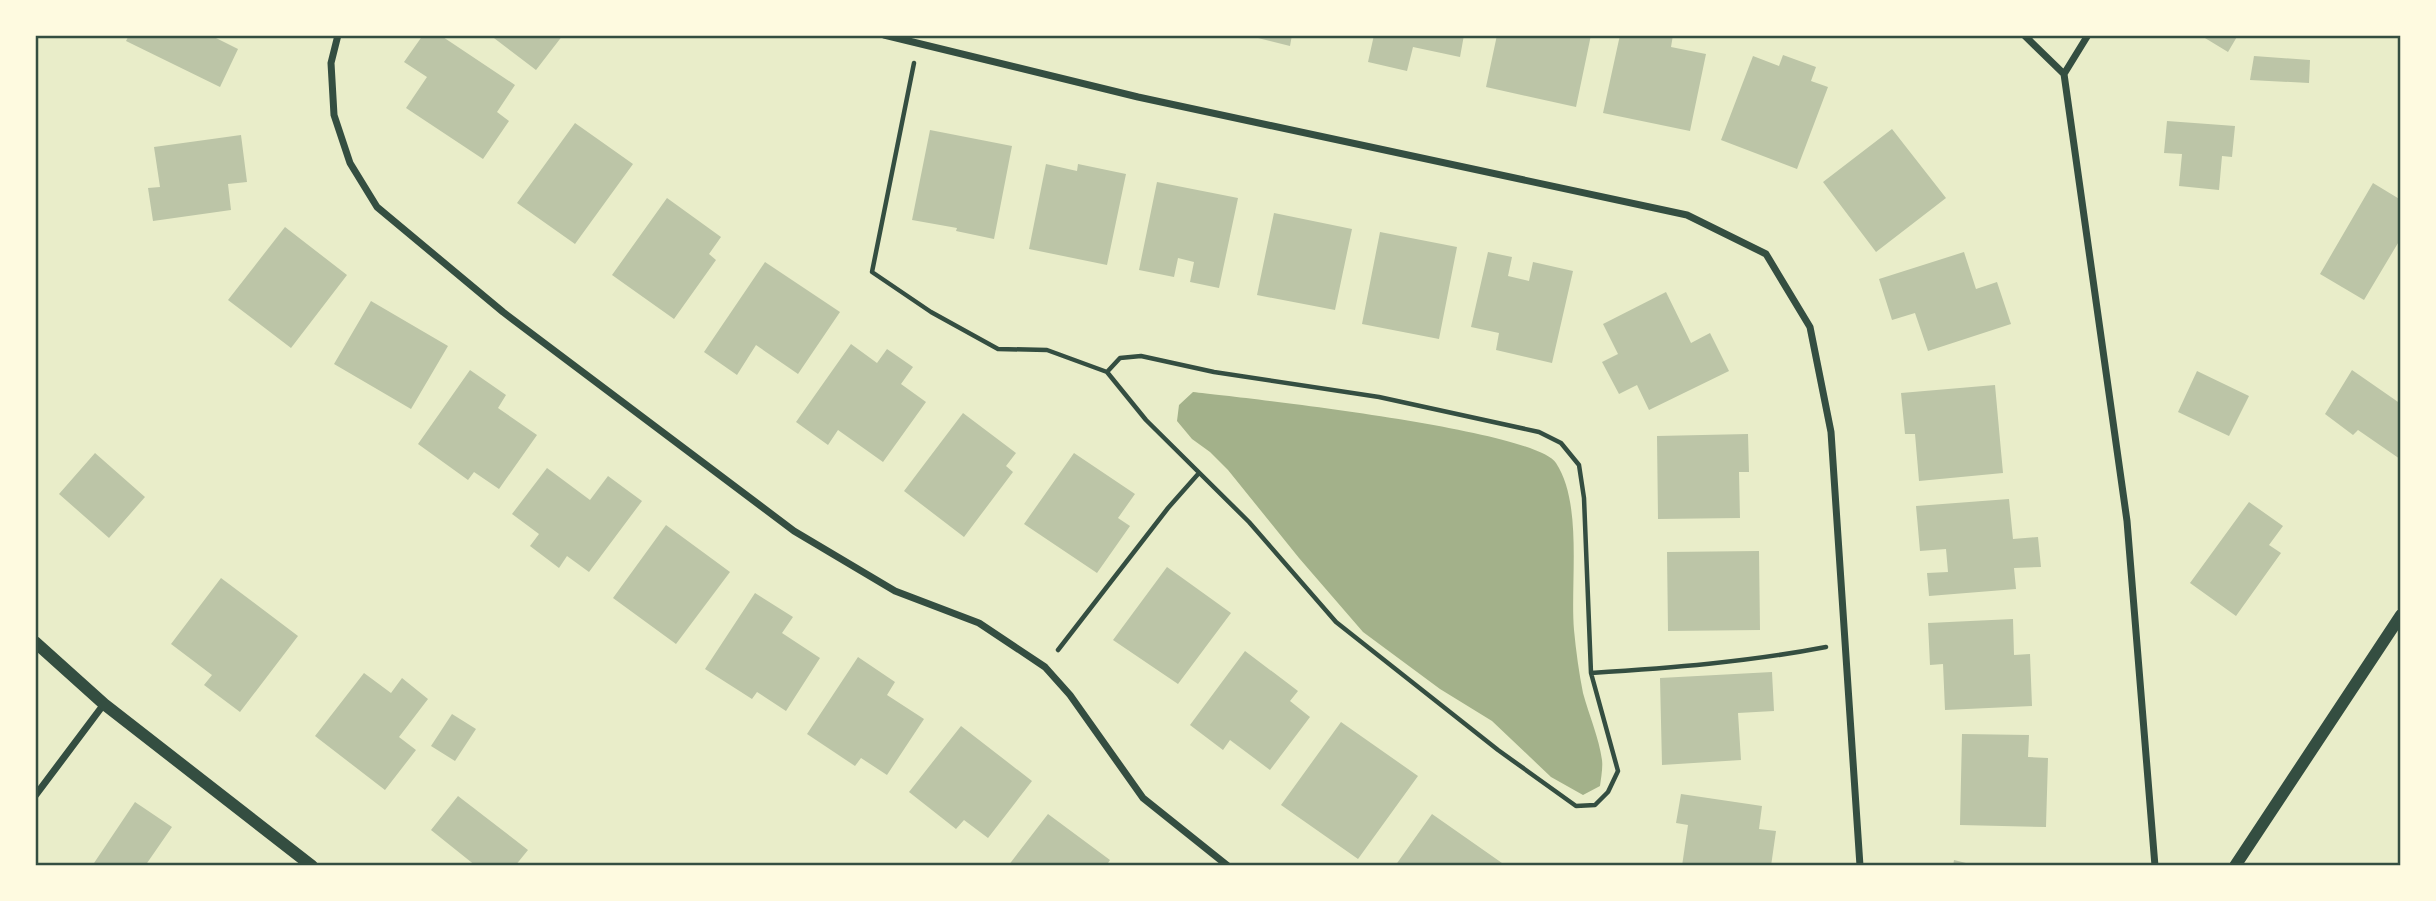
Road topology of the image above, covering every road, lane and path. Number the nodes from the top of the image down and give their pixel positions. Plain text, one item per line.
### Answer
1 (338, 35) edge
2 (884, 35) edge
3 (2024, 35) edge
4 (2088, 35) edge
5 (918, 45) junction
6 (2064, 74) junction
7 (1107, 372) junction
8 (1199, 472) junction
9 (2401, 615) edge
10 (35, 642) edge
11 (1846, 643) junction
12 (1045, 667) junction
13 (1591, 673) junction
14 (104, 704) junction
15 (35, 796) edge
16 (312, 866) edge
17 (1228, 866) edge
18 (1860, 866) edge
19 (2155, 866) edge
20 (2235, 866) edge

1 - 12 street
2 - 5 street
3 - 6 street
4 - 6 street
5 - 7 path
5 - 11 street
6 - 19 street
7 - 8 path
7 - 13 path
8 - 12 path
8 - 13 path
9 - 20 street
10 - 14 street
11 - 13 path
11 - 18 street
12 - 17 street
14 - 15 street
14 - 16 street

